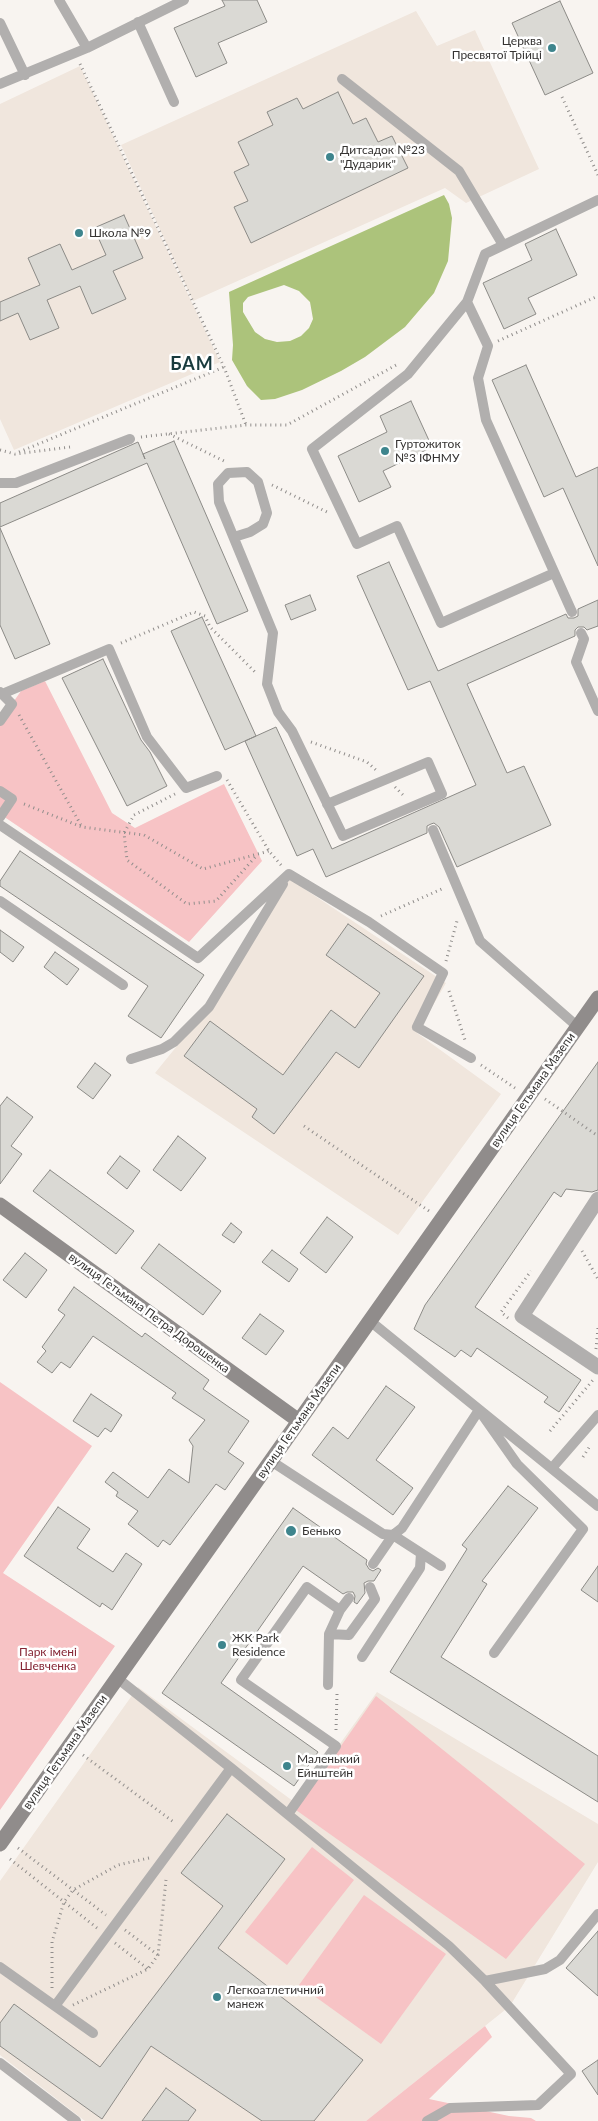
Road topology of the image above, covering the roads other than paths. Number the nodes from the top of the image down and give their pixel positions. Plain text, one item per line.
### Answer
1 (59, 0) edge
2 (184, 0) edge
3 (169, 3) edge
4 (138, 22) junction
5 (0, 23) edge
6 (87, 48) junction
7 (24, 75) junction
8 (342, 79) dead end
9 (0, 84) edge
10 (174, 102) dead end
11 (598, 200) edge
12 (503, 245) junction
13 (467, 302) junction
14 (130, 438) road end
15 (0, 483) edge
16 (234, 537) junction
17 (554, 573) junction
18 (572, 612) dead end
19 (582, 633) dead end
20 (1, 693) edge
21 (598, 711) edge
22 (0, 721) edge
23 (217, 776) dead end
24 (0, 791) edge
25 (327, 804) junction
26 (0, 817) edge
27 (0, 825) edge
28 (433, 830) dead end
29 (289, 874) junction
30 (0, 902) edge
31 (123, 986) dead end
32 (598, 998) edge
33 (578, 1027) junction
34 (472, 1058) road end
35 (131, 1059) dead end
36 (598, 1199) edge
37 (0, 1205) edge
38 (370, 1321) junction
39 (597, 1361) edge
40 (479, 1410) junction
41 (598, 1415) edge
42 (299, 1421) junction
43 (271, 1461) junction
44 (552, 1468) junction
45 (598, 1506) edge
46 (393, 1535) junction
47 (421, 1553) junction
48 (373, 1564) dead end
49 (441, 1566) dead end
50 (370, 1587) dead end
51 (348, 1598) dead end
52 (340, 1610) junction
53 (329, 1634) junction
54 (494, 1653) dead end
55 (362, 1657) dead end
56 (118, 1678) junction
57 (328, 1685) dead end
58 (231, 1768) junction
59 (288, 1814) junction
60 (0, 1844) edge
61 (598, 1914) edge
62 (0, 1967) edge
63 (486, 1981) junction
64 (56, 2007) junction
65 (93, 2033) dead end
66 (0, 2062) edge
67 (76, 2121) edge
68 (427, 2121) edge

1 - 6 lane
2 - 3 lane
3 - 4 lane
4 - 6 lane
4 - 10 lane
5 - 7 lane
6 - 7 lane
7 - 9 lane
8 - 12 lane
11 - 12 lane
12 - 13 lane
13 - 17 lane
13 - 17 lane
14 - 15 lane
16 - 16 lane
16 - 25 lane
17 - 18 lane
19 - 21 lane
20 - 22 lane
20 - 23 lane
24 - 26 lane
25 - 25 lane
27 - 29 lane
28 - 33 lane
29 - 34 lane
29 - 35 lane
30 - 31 lane
32 - 33 main road, вулиця Гетьмана Мазепи
33 - 38 main road, вулиця Гетьмана Мазепи
36 - 39 street
37 - 42 main road, вулиця Гетьмана Петра Дорошенка
38 - 40 lane
38 - 42 main road, вулиця Гетьмана Мазепи
40 - 44 lane
40 - 46 lane
40 - 54 lane
41 - 44 lane
42 - 43 main road, вулиця Гетьмана Мазепи
43 - 46 lane
43 - 56 main road, вулиця Гетьмана Мазепи
44 - 45 lane
46 - 47 lane
46 - 48 lane
47 - 49 lane
47 - 55 lane
50 - 53 lane
51 - 52 lane
52 - 53 lane
52 - 59 lane
53 - 57 lane
56 - 58 lane
56 - 60 main road, вулиця Гетьмана Мазепи
58 - 59 lane
58 - 64 lane
59 - 63 lane
61 - 63 lane
62 - 64 lane
63 - 68 lane
64 - 65 lane
66 - 67 lane

